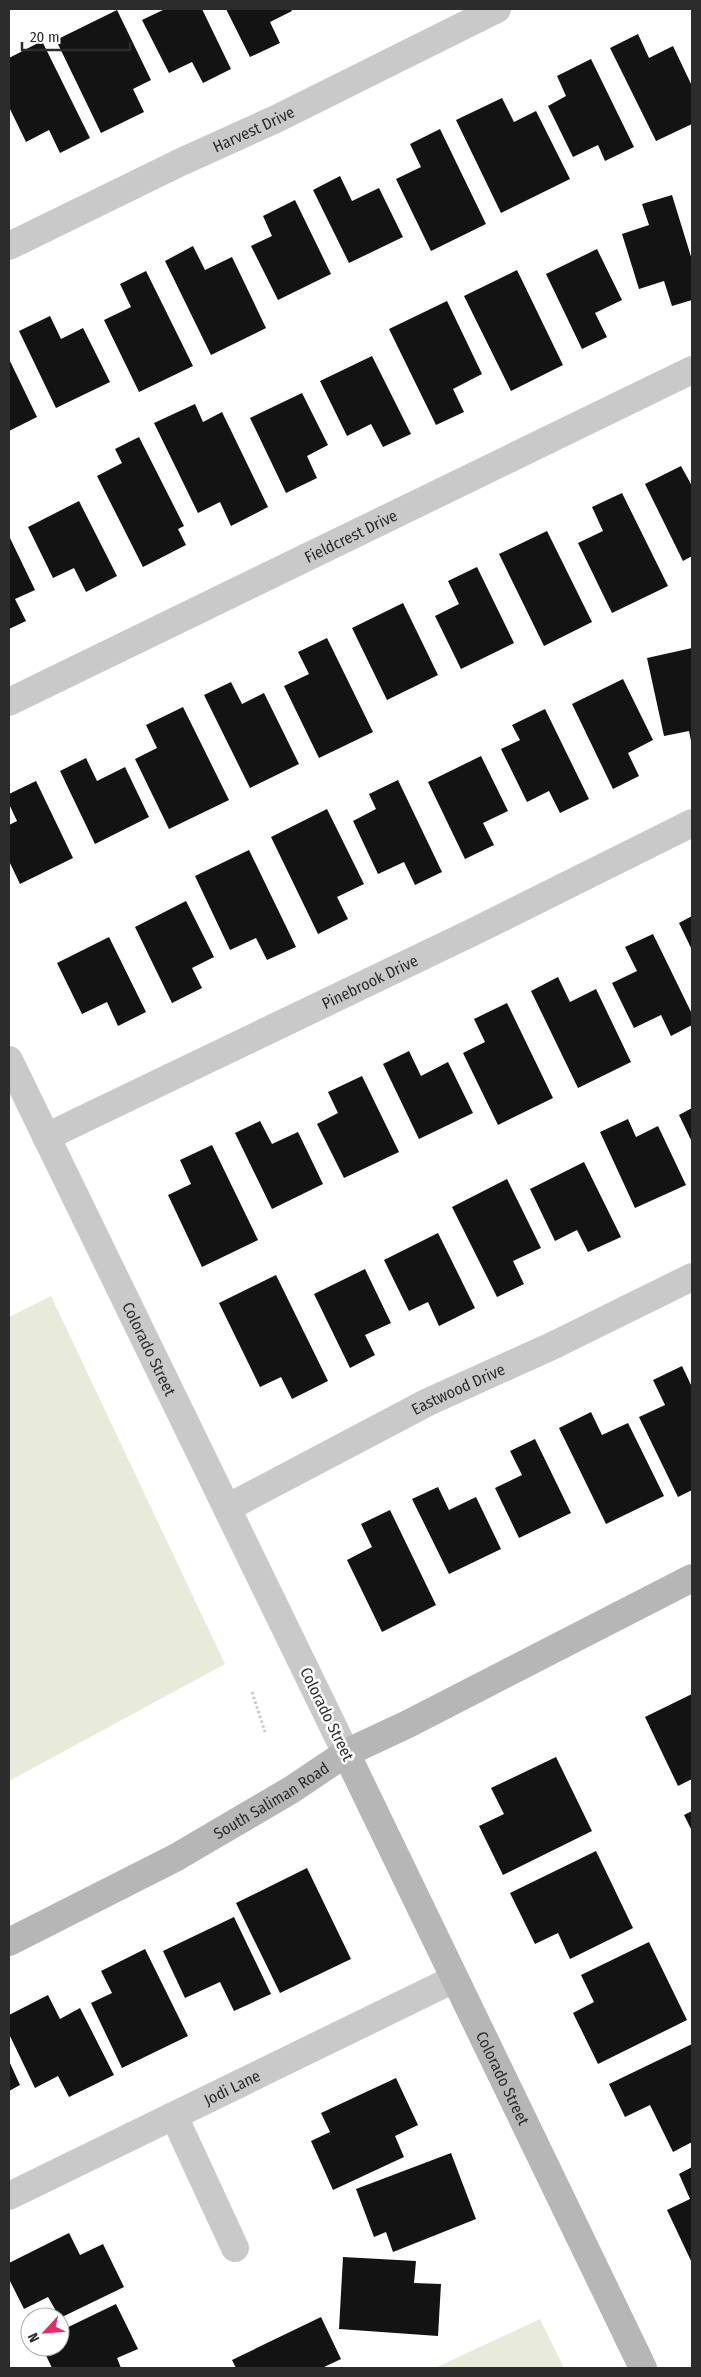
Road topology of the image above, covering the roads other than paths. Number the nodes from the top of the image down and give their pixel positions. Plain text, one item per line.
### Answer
1 (497, 9) edge
2 (9, 246) edge
3 (692, 370) edge
4 (9, 702) edge
5 (692, 823) edge
6 (9, 1060) edge
7 (46, 1137) junction
8 (692, 1278) edge
9 (227, 1508) junction
10 (692, 1578) edge
11 (346, 1753) junction
12 (9, 1942) edge
13 (454, 1979) junction
14 (174, 2116) junction
15 (9, 2196) edge
16 (235, 2248) dead end
17 (643, 2368) edge

1 - 2 street, Harvest Drive
3 - 4 street, Fieldcrest Drive
5 - 7 street, Pinebrook Drive
6 - 7 street, Colorado Street
7 - 9 street, Colorado Street
8 - 9 street, Eastwood Drive
9 - 11 street, Colorado Street
10 - 11 street, South Saliman Road
11 - 12 street, South Saliman Road
11 - 13 street, Colorado Street
13 - 14 street, Jodi Lane
13 - 17 street, Colorado Street
14 - 15 street, Jodi Lane
14 - 16 street

